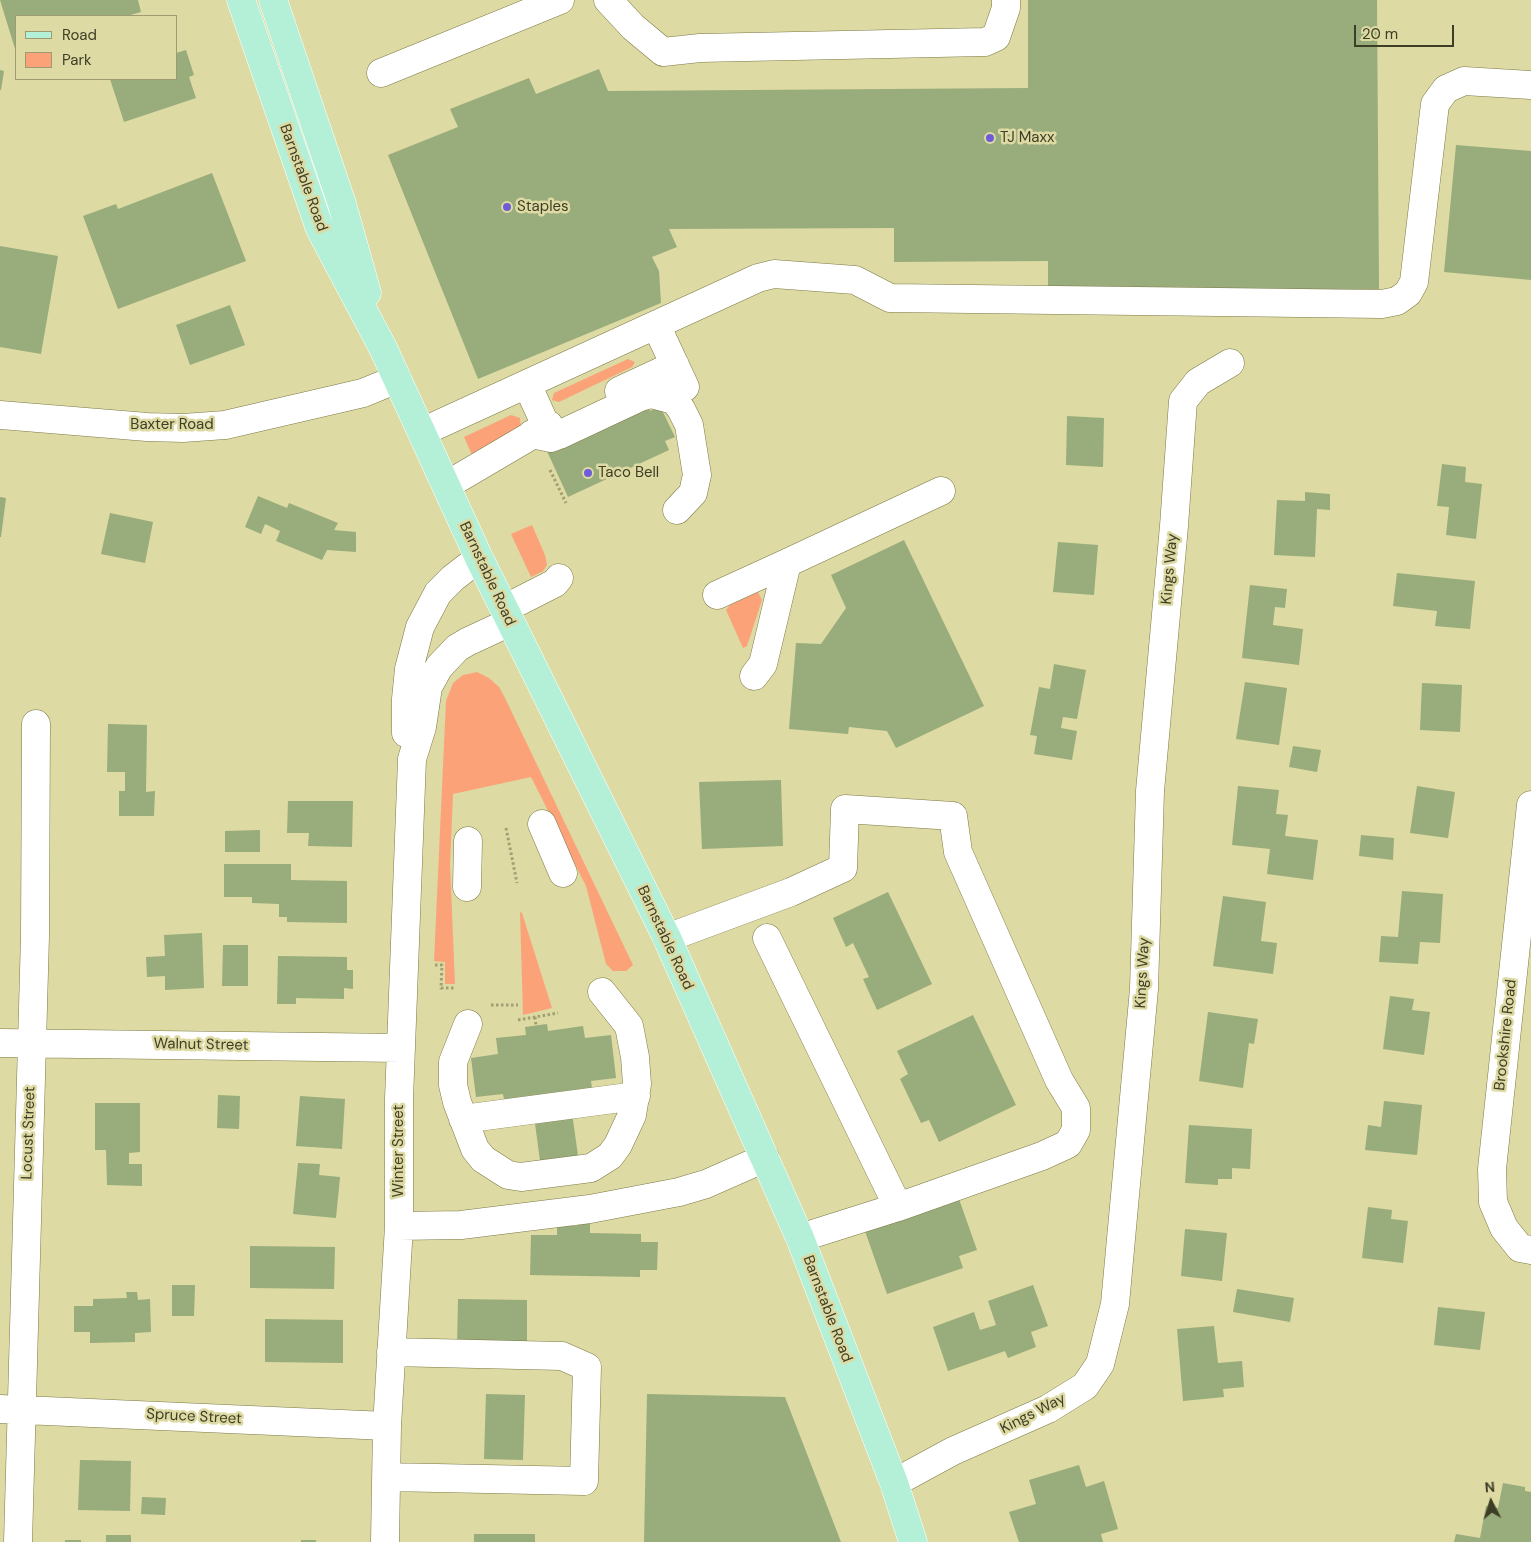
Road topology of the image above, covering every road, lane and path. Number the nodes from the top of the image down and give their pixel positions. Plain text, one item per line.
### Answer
1 (241, 0) edge
2 (273, 0) edge
3 (560, 0) edge
4 (608, 0) edge
5 (1006, 0) edge
6 (381, 73) dead end
7 (1531, 85) edge
8 (656, 325) junction
9 (383, 348) junction
10 (1230, 363) dead end
11 (398, 379) junction
12 (527, 384) junction
13 (0, 415) edge
14 (539, 430) junction
15 (422, 432) junction
16 (549, 468) dead end
17 (447, 485) junction
18 (941, 491) dead end
19 (566, 503) dead end
20 (677, 510) dead end
21 (479, 558) junction
22 (787, 563) junction
23 (559, 578) dead end
24 (717, 595) dead end
25 (507, 616) junction
26 (754, 676) dead end
27 (36, 724) dead end
28 (412, 759) junction
29 (1531, 804) edge
30 (542, 824) dead end
31 (506, 828) dead end
32 (468, 841) dead end
33 (563, 873) dead end
34 (517, 883) dead end
35 (467, 887) dead end
36 (666, 938) junction
37 (767, 938) dead end
38 (430, 965) dead end
39 (455, 988) dead end
40 (602, 992) dead end
41 (518, 1005) dead end
42 (558, 1013) dead end
43 (477, 1014) joint
44 (536, 1017) junction
45 (518, 1020) dead end
46 (536, 1026) dead end
47 (0, 1043) edge
48 (31, 1043) junction
49 (401, 1048) junction
50 (634, 1105) junction
51 (467, 1128) junction
52 (765, 1158) junction
53 (898, 1207) junction
54 (399, 1226) junction
55 (800, 1238) junction
56 (1531, 1250) edge
57 (391, 1352) junction
58 (10, 1409) edge
59 (387, 1426) junction
60 (387, 1477) junction
61 (894, 1483) junction
62 (18, 1542) edge
63 (385, 1542) edge
64 (913, 1542) edge

1 - 9 main road, Barnstable Road
2 - 9 main road, Barnstable Road
3 - 6 street
4 - 5 street
7 - 8 street
8 - 12 street
8 - 14 street
9 - 11 main road, Barnstable Road
10 - 61 street, Kings Way
11 - 13 street, Baxter Road
11 - 15 main road, Barnstable Road
12 - 14 street
12 - 15 street
14 - 17 street
14 - 20 street
15 - 17 main road, Barnstable Road
16 - 19 path
17 - 21 main road, Barnstable Road
18 - 22 street
21 - 25 main road, Barnstable Road
21 - 28 street, Winter Street
22 - 24 street
22 - 26 street
23 - 25 street, Winter Street
25 - 28 street, Winter Street
25 - 36 main road, Barnstable Road
27 - 48 street, Locust Street
28 - 49 street, Winter Street
29 - 56 street, Brookshire Road
30 - 33 street
31 - 34 path
32 - 35 street
36 - 52 main road, Barnstable Road
36 - 53 street
37 - 53 street
38 - 39 path
40 - 50 street
41 - 43 path
42 - 44 path
43 - 51 street
44 - 45 path
44 - 46 path
47 - 48 street, Walnut Street
48 - 49 street, Walnut Street
48 - 58 street, Locust Street
49 - 54 street, Winter Street
50 - 51 street
50 - 51 street
52 - 54 street
52 - 55 main road, Barnstable Road
53 - 55 street
54 - 57 street, Winter Street
55 - 61 main road, Barnstable Road
57 - 59 street, Winter Street
57 - 60 street
58 - 59 street, Spruce Street
58 - 62 street, Locust Street
59 - 60 street, Winter Street
60 - 63 street, Winter Street
61 - 64 main road, Barnstable Road

